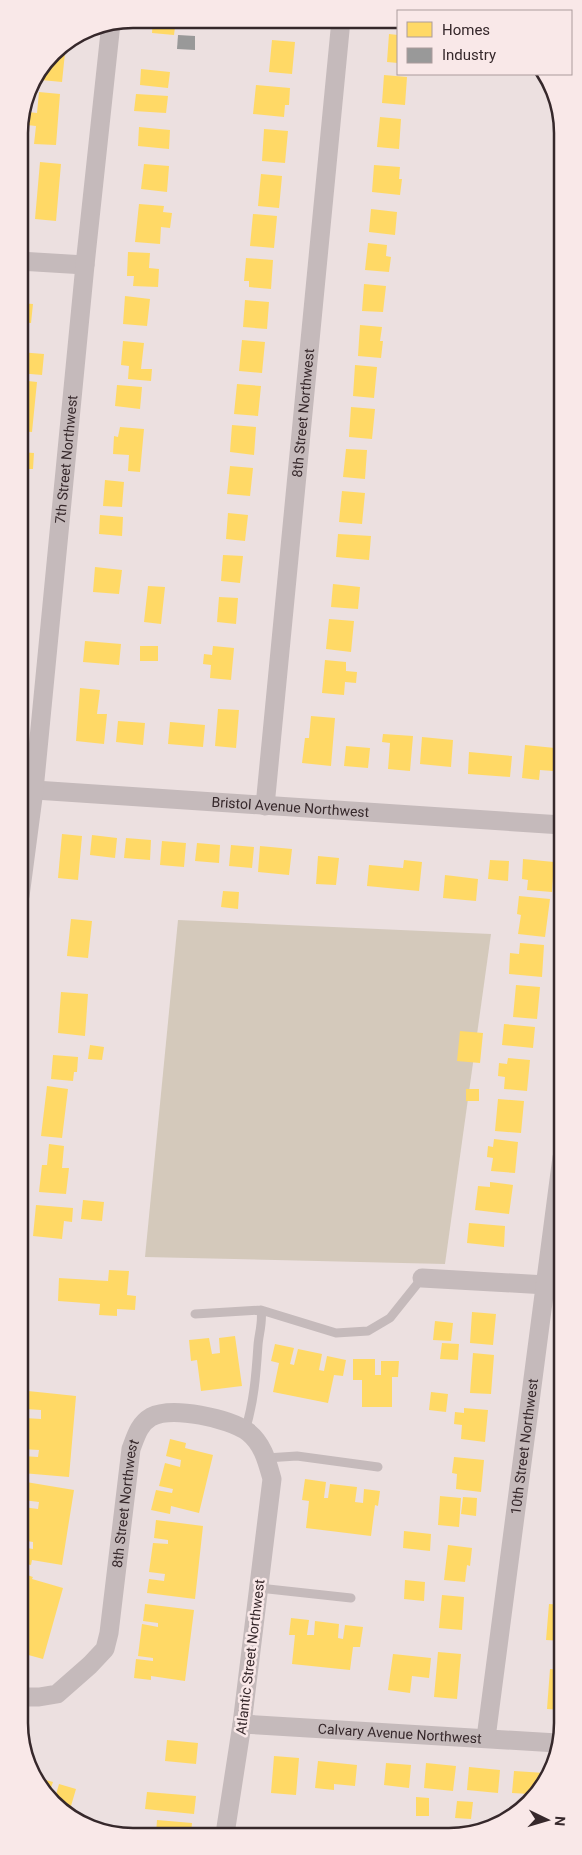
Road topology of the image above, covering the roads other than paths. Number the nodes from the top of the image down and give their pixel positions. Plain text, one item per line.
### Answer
1 (340, 28) edge
2 (110, 30) edge
3 (28, 262) edge
4 (85, 265) junction
5 (28, 781) edge
6 (28, 790) edge
7 (265, 806) junction
8 (554, 824) edge
9 (554, 1221) edge
10 (422, 1278) joint
11 (546, 1285) junction
12 (261, 1310) junction
13 (195, 1314) dead end
14 (245, 1431) junction
15 (266, 1458) junction
16 (378, 1467) dead end
17 (272, 1479) joint
18 (259, 1588) junction
19 (351, 1598) dead end
20 (28, 1697) edge
21 (242, 1724) junction
22 (486, 1738) junction
23 (552, 1743) edge
24 (226, 1828) edge

1 - 7 street, 8th Street Northwest
2 - 4 street, 7th Street Northwest
3 - 4 street
4 - 5 street, 7th Street Northwest
6 - 7 street, Bristol Avenue Northwest
7 - 8 street, Bristol Avenue Northwest
9 - 11 street, 10th Street Northwest
10 - 11 street
10 - 12 lane
11 - 22 street, 10th Street Northwest
12 - 13 lane
12 - 14 lane
14 - 15 street, 8th Street Northwest
14 - 20 street, 8th Street Northwest
15 - 16 lane
15 - 17 street, 8th Street Northwest
17 - 18 street, Atlantic Street Northwest
18 - 19 lane
18 - 21 street, Atlantic Street Northwest
21 - 22 street, Calvary Avenue Northwest
21 - 24 street, Atlantic Street Northwest
22 - 23 street, Calvary Avenue Northwest

